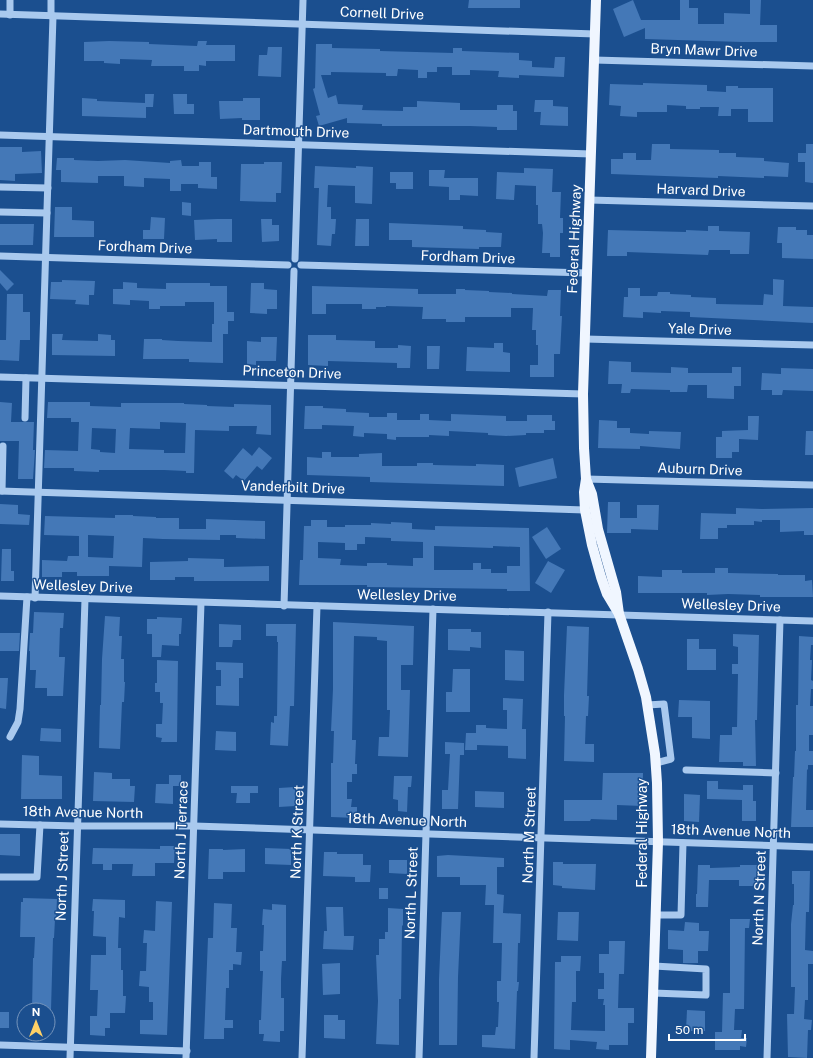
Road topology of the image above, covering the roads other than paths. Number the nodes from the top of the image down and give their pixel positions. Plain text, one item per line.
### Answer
1 (10, 0) edge
2 (51, 0) edge
3 (303, 0) edge
4 (596, 0) edge
5 (0, 14) edge
6 (10, 15) junction
7 (52, 16) junction
8 (302, 24) junction
9 (595, 34) junction
10 (594, 60) junction
11 (813, 66) edge
12 (0, 136) edge
13 (49, 137) junction
14 (299, 144) junction
15 (591, 154) junction
16 (0, 187) edge
17 (48, 188) junction
18 (589, 200) junction
19 (813, 206) edge
20 (0, 212) edge
21 (47, 213) junction
22 (0, 256) edge
23 (45, 258) junction
24 (295, 259) junction
25 (288, 265) junction
26 (301, 265) junction
27 (294, 271) junction
28 (587, 273) junction
29 (585, 339) junction
30 (813, 345) edge
31 (0, 377) edge
32 (26, 378) junction
33 (42, 378) junction
34 (291, 386) junction
35 (583, 394) junction
36 (25, 418) dead end
37 (3, 446) dead end
38 (586, 479) junction
39 (813, 485) edge
40 (1, 491) edge
41 (38, 492) junction
42 (288, 500) junction
43 (585, 510) junction
44 (0, 596) edge
45 (27, 597) junction
46 (34, 598) junction
47 (85, 599) junction
48 (201, 603) junction
49 (284, 606) junction
50 (317, 606) junction
51 (432, 609) junction
52 (548, 612) junction
53 (619, 614) junction
54 (780, 620) junction
55 (813, 621) edge
56 (647, 705) junction
57 (10, 737) dead end
58 (656, 763) junction
59 (686, 770) dead end
60 (776, 773) junction
61 (0, 824) edge
62 (40, 825) junction
63 (77, 826) junction
64 (194, 826) junction
65 (310, 830) junction
66 (426, 834) junction
67 (542, 838) junction
68 (658, 842) junction
69 (683, 843) junction
70 (773, 846) junction
71 (813, 847) edge
72 (0, 877) edge
73 (655, 915) junction
74 (654, 966) junction
75 (653, 993) junction
76 (0, 1045) edge
77 (71, 1047) junction
78 (187, 1054) edge
79 (70, 1058) edge
80 (302, 1058) edge
81 (419, 1058) edge
82 (534, 1058) edge
83 (651, 1058) edge
84 (767, 1058) edge

1 - 6 street
2 - 7 street
3 - 8 street
4 - 9 main road, Federal Highway
5 - 6 street, Cornell Drive
6 - 7 street, Cornell Drive
7 - 8 street, Cornell Drive
7 - 13 street
8 - 9 street, Cornell Drive
8 - 14 street
9 - 10 main road, Federal Highway
10 - 11 street, Bryn Mawr Drive
10 - 15 main road, Federal Highway
12 - 13 street, Dartmouth Drive
13 - 14 street, Dartmouth Drive
13 - 17 street
14 - 15 street, Dartmouth Drive
14 - 24 street
15 - 18 main road, Federal Highway
16 - 17 street
17 - 21 street
18 - 19 street, Harvard Drive
18 - 28 main road, Federal Highway
20 - 21 street
21 - 23 street
22 - 23 street, Fordham Drive
23 - 25 street, Fordham Drive
23 - 33 street
24 - 25 street
24 - 26 street
25 - 27 street
26 - 27 street
26 - 28 street, Fordham Drive
27 - 34 street
28 - 29 main road, Federal Highway
29 - 30 street, Yale Drive
29 - 35 main road, Federal Highway
31 - 32 street, Princeton Drive
32 - 33 street, Princeton Drive
32 - 36 street
33 - 34 street, Princeton Drive
33 - 41 street
34 - 35 street, Princeton Drive
34 - 42 street
35 - 38 main road, Federal Highway
37 - 40 street
38 - 39 street, Auburn Drive
38 - 43 main road, Federal Highway
38 - 53 main road, Federal Highway
40 - 41 street, Vanderbilt Drive
41 - 42 street, Vanderbilt Drive
41 - 46 street
42 - 43 street, Vanderbilt Drive
42 - 49 street
43 - 53 main road, Federal Highway
44 - 45 street, Wellesley Drive
45 - 46 street, Wellesley Drive
45 - 57 street
46 - 47 street, Wellesley Drive
47 - 48 street, Wellesley Drive
47 - 63 street, North J Street
48 - 49 street, Wellesley Drive
48 - 64 street, North J Terrace
49 - 50 street, Wellesley Drive
50 - 51 street, Wellesley Drive
50 - 65 street, North K Street
51 - 52 street, Wellesley Drive
51 - 66 street, North L Street
52 - 53 street, Wellesley Drive
52 - 67 street, North M Street
53 - 54 street, Wellesley Drive
53 - 56 main road, Federal Highway
54 - 55 street, Wellesley Drive
54 - 60 street, North N Street
56 - 58 main road, Federal Highway
56 - 58 street
58 - 68 main road, Federal Highway
59 - 60 street
60 - 70 street, North N Street
61 - 62 street, 18th Avenue North
62 - 63 street, 18th Avenue North
62 - 72 street
63 - 64 street, 18th Avenue North
63 - 77 street, North J Street
64 - 65 street, 18th Avenue North
64 - 78 street, North J Terrace
65 - 66 street, 18th Avenue North
65 - 80 street, North K Street
66 - 67 street, 18th Avenue North
66 - 81 street, North L Street
67 - 68 street, 18th Avenue North
67 - 82 street, North M Street
68 - 69 street, 18th Avenue North
68 - 73 main road, Federal Highway
69 - 70 street, 18th Avenue North
69 - 73 street
70 - 71 street, 18th Avenue North
70 - 84 street, North N Street
73 - 74 main road, Federal Highway
74 - 75 main road, Federal Highway
74 - 75 street
75 - 83 main road, Federal Highway
76 - 77 street
77 - 78 street
77 - 79 street, North J Street

